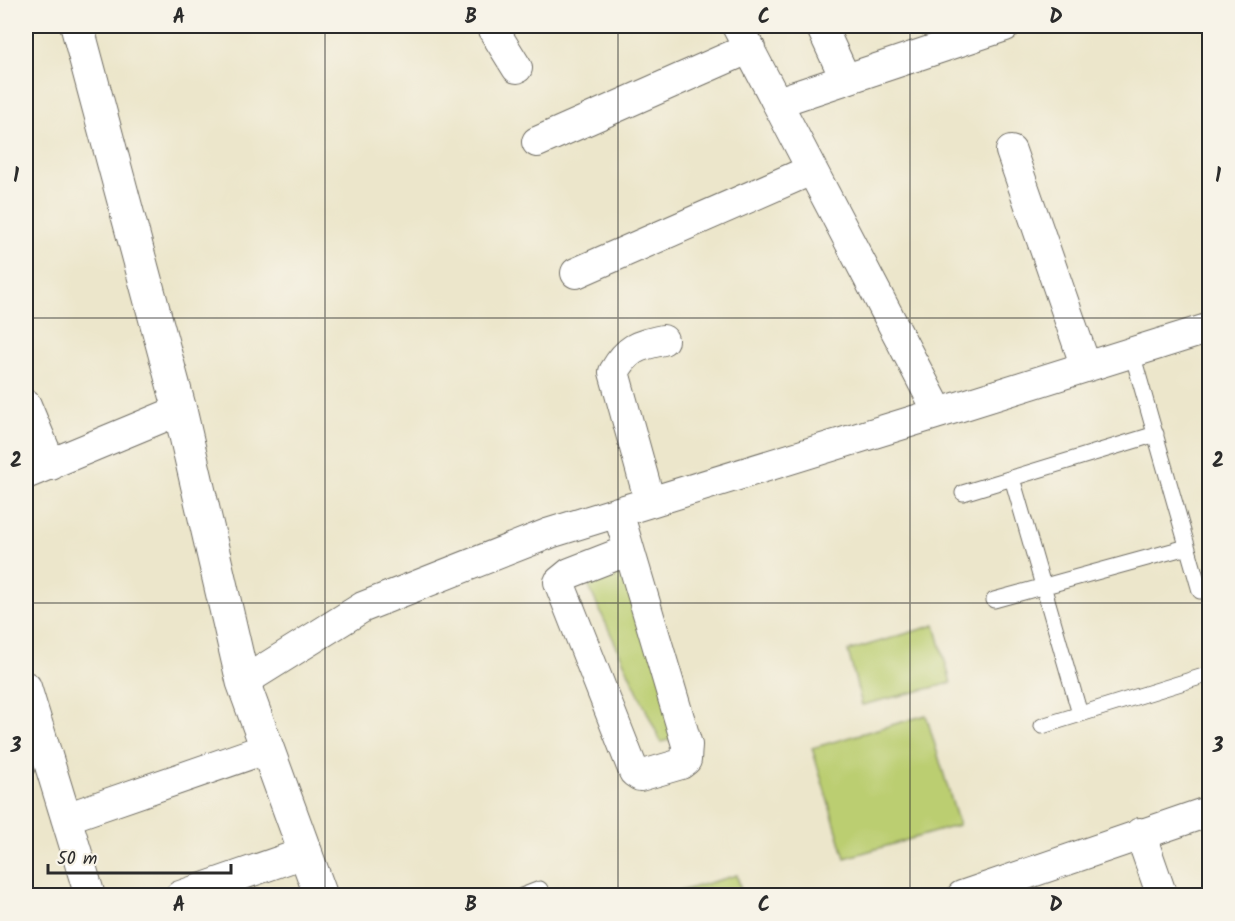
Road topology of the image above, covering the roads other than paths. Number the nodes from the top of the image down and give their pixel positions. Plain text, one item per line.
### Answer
1 (77, 26) edge
2 (491, 26) edge
3 (821, 26) edge
4 (1005, 26) edge
5 (743, 37) edge
6 (517, 68) dead end
7 (845, 78) junction
8 (778, 102) junction
9 (537, 142) dead end
10 (1011, 151) dead end
11 (811, 170) junction
12 (576, 273) dead end
13 (1209, 328) edge
14 (663, 340) dead end
15 (1132, 353) junction
16 (1086, 367) junction
17 (26, 405) edge
18 (180, 410) junction
19 (939, 413) junction
20 (1156, 434) junction
21 (38, 469) edge
22 (1012, 478) junction
23 (963, 493) dead end
24 (650, 502) junction
25 (618, 512) junction
26 (1187, 547) junction
27 (629, 550) junction
28 (1042, 587) junction
29 (1200, 591) dead end
30 (994, 600) dead end
31 (1209, 674) edge
32 (243, 682) junction
33 (26, 687) edge
34 (1080, 714) junction
35 (1042, 726) dead end
36 (268, 748) junction
37 (1209, 811) edge
38 (66, 818) junction
39 (1140, 833) junction
40 (306, 852) junction
41 (540, 889) dead end
42 (90, 896) edge
43 (180, 896) edge
44 (321, 896) edge
45 (522, 896) edge
46 (962, 896) edge
47 (1162, 896) edge

1 - 18 street
2 - 6 street
3 - 7 street
4 - 7 street
5 - 8 street
5 - 9 street
7 - 8 street
8 - 11 street
10 - 16 street
11 - 12 street
11 - 19 street
13 - 15 street
14 - 24 street
15 - 16 street
15 - 20 lane
16 - 19 street
17 - 21 street
18 - 21 street
18 - 32 street
19 - 24 street
20 - 22 lane
20 - 26 lane
22 - 23 lane
22 - 28 lane
24 - 25 street
25 - 27 street
25 - 32 street
26 - 28 lane
26 - 29 lane
27 - 27 street
28 - 30 lane
28 - 34 lane
31 - 34 lane
32 - 36 street
33 - 38 street
34 - 35 lane
36 - 38 street
36 - 40 street
37 - 39 street
38 - 42 street
39 - 46 street
39 - 47 street
40 - 43 street
40 - 44 street
41 - 45 lane

